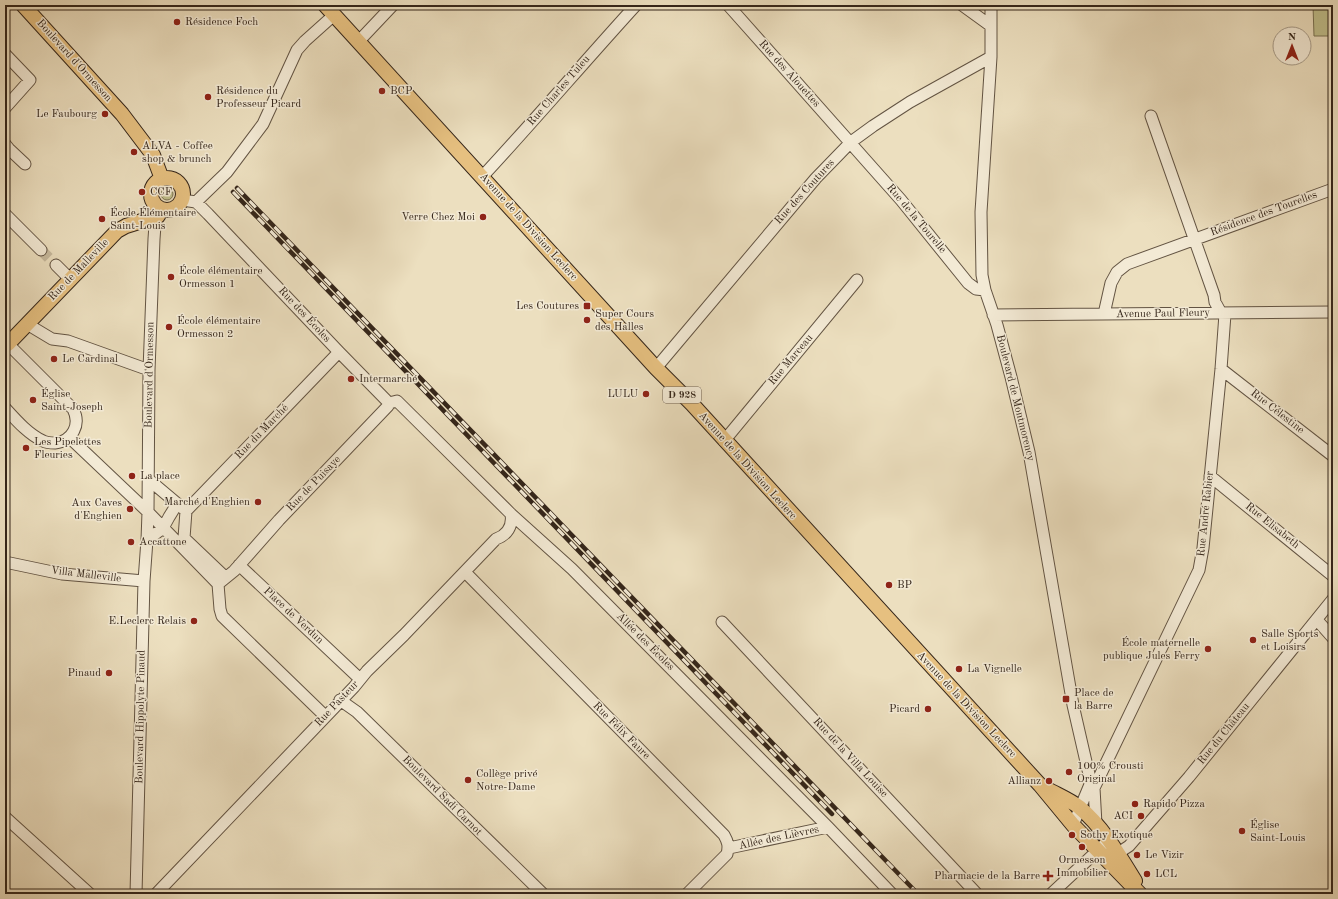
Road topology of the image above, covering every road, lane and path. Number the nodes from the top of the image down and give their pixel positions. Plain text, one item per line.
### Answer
1 (23, 5) edge
2 (393, 5) edge
3 (636, 5) edge
4 (728, 5) edge
5 (962, 5) edge
6 (992, 5) edge
7 (330, 10) edge
8 (991, 26) junction
9 (358, 42) junction
10 (5, 54) edge
11 (991, 57) junction
12 (5, 108) edge
13 (1151, 116) dead end
14 (851, 142) junction
15 (6, 149) edge
16 (25, 164) dead end
17 (482, 177) junction
18 (162, 179) junction
19 (1333, 189) edge
20 (182, 200) junction
21 (196, 202) junction
22 (160, 212) junction
23 (5, 214) edge
24 (1195, 239) junction
25 (41, 250) tunnel mouth
26 (56, 265) tunnel mouth
27 (70, 280) junction
28 (857, 280) dead end
29 (985, 290) junction
30 (1333, 312) edge
31 (1223, 313) junction
32 (1104, 314) junction
33 (993, 315) junction
34 (27, 324) junction
35 (6, 345) edge
36 (339, 352) junction
37 (656, 368) junction
38 (1221, 368) junction
39 (149, 370) junction
40 (389, 403) junction
41 (5, 408) edge
42 (70, 438) junction
43 (724, 441) junction
44 (1333, 456) edge
45 (1210, 476) junction
46 (148, 482) junction
47 (128, 493) junction
48 (177, 504) junction
49 (186, 511) junction
50 (148, 512) junction
51 (511, 514) junction
52 (163, 528) junction
53 (147, 540) junction
54 (181, 541) junction
55 (5, 562) edge
56 (239, 565) junction
57 (465, 572) junction
58 (1333, 576) edge
59 (144, 581) junction
60 (222, 581) junction
61 (1333, 599) edge
62 (1317, 620) junction
63 (722, 622) dead end
64 (1333, 638) edge
65 (360, 679) junction
66 (340, 700) junction
67 (325, 716) junction
68 (1040, 785) junction
69 (1093, 785) junction
70 (1079, 804) junction
71 (5, 817) edge
72 (1096, 824) junction
73 (1073, 825) junction
74 (828, 827) junction
75 (729, 848) junction
76 (1107, 855) junction
77 (136, 889) edge
78 (90, 894) edge
79 (157, 894) edge
80 (543, 894) edge
81 (687, 894) edge
82 (892, 894) edge
83 (977, 894) edge
84 (1051, 894) edge
85 (1141, 894) edge

1 - 18 main road, Boulevard d'Ormesson
2 - 9 street
3 - 17 street, Rue Charles Tuleu
4 - 14 street, Rue des Alouettes
5 - 8 street
6 - 8 street, Boulevard de Montmorency
7 - 9 main road, Avenue de la Division Leclerc / D 928
7 - 21 street
8 - 11 street, Boulevard de Montmorency
9 - 17 main road, Avenue de la Division Leclerc / D 928
10 - 12 street
11 - 14 street, Rue des Coutures
11 - 29 street, Boulevard de Montmorency
13 - 24 street, Résidence des Tourelles
14 - 29 street, Rue de la Tourelle
14 - 37 street, Rue des Coutures
15 - 16 street
17 - 37 main road, Avenue de la Division Leclerc / D 928
18 - 20 main road
18 - 22 main road
19 - 24 street, Résidence des Tourelles
20 - 21 street
20 - 22 main road
21 - 36 street, Rue des Écoles
22 - 27 main road, Rue de Malleville
22 - 39 street, Boulevard d'Ormesson
23 - 25 street
24 - 31 street, Résidence des Tourelles
24 - 32 street, Résidence des Tourelles
26 - 27 street
27 - 34 main road, Rue de Malleville
28 - 43 street, Rue Marceau
29 - 33 street, Boulevard de Montmorency
30 - 31 street, Avenue Paul Fleury
31 - 32 street, Avenue Paul Fleury
31 - 38 street, Rue André Rabier
32 - 33 street, Avenue Paul Fleury
33 - 69 street, Boulevard de Montmorency
34 - 35 main road, Rue de Malleville
34 - 39 street
35 - 42 street
36 - 40 street, Rue des Écoles
36 - 49 street, Rue du Marché
37 - 43 main road, Avenue de la Division Leclerc / D 928
38 - 44 street, Rue Célestine
38 - 45 street, Rue André Rabier
39 - 46 street, Boulevard d'Ormesson
40 - 51 street, Allée des Écoles
40 - 56 street, Rue de Puisaye
41 - 42 street
42 - 47 street
43 - 68 main road, Avenue de la Division Leclerc / D 928
45 - 58 street, Rue Elisabeth
45 - 69 street, Rue André Rabier
46 - 47 street
46 - 48 street
46 - 50 street, Boulevard d'Ormesson
47 - 50 street
48 - 49 street
48 - 52 street
49 - 54 street
50 - 52 street
50 - 53 street, Boulevard Hippolyte Pinaud
51 - 57 street, Rue Pasteur
51 - 74 street, Allée des Écoles
52 - 53 street
52 - 54 street
53 - 59 street, Boulevard Hippolyte Pinaud
54 - 60 street
55 - 59 street, Villa Malleville
56 - 60 street
56 - 65 street, Place de Verdun
57 - 65 street, Rue Pasteur
57 - 75 street, Rue Félix Faure
59 - 77 street, Boulevard Hippolyte Pinaud
60 - 67 street
61 - 62 street, Rue du Château
62 - 64 street
62 - 76 street, Rue du Château
63 - 83 street, Rue de la Villa Louise
65 - 66 street, Rue Pasteur
66 - 67 street, Rue Pasteur
66 - 80 street, Boulevard Sadi Carnot
67 - 79 street, Rue Pasteur
68 - 70 main road, Avenue de la Division Leclerc / D 928
68 - 73 main road, Avenue de la Division Leclerc / D 928
69 - 70 street
69 - 72 street
70 - 72 main road, Avenue de la Division Leclerc / D 928
70 - 73 street
71 - 78 street
72 - 76 main road, Avenue de la Division Leclerc / D 928
73 - 76 main road, Avenue de la Division Leclerc / D 928
74 - 75 street, Allée des Lièvres
74 - 82 street, Allée des Écoles
75 - 81 street
76 - 84 street, Rue du Château
76 - 85 main road, Avenue de la Division Leclerc / D 928
77 - 79 street, Rue Pasteur

